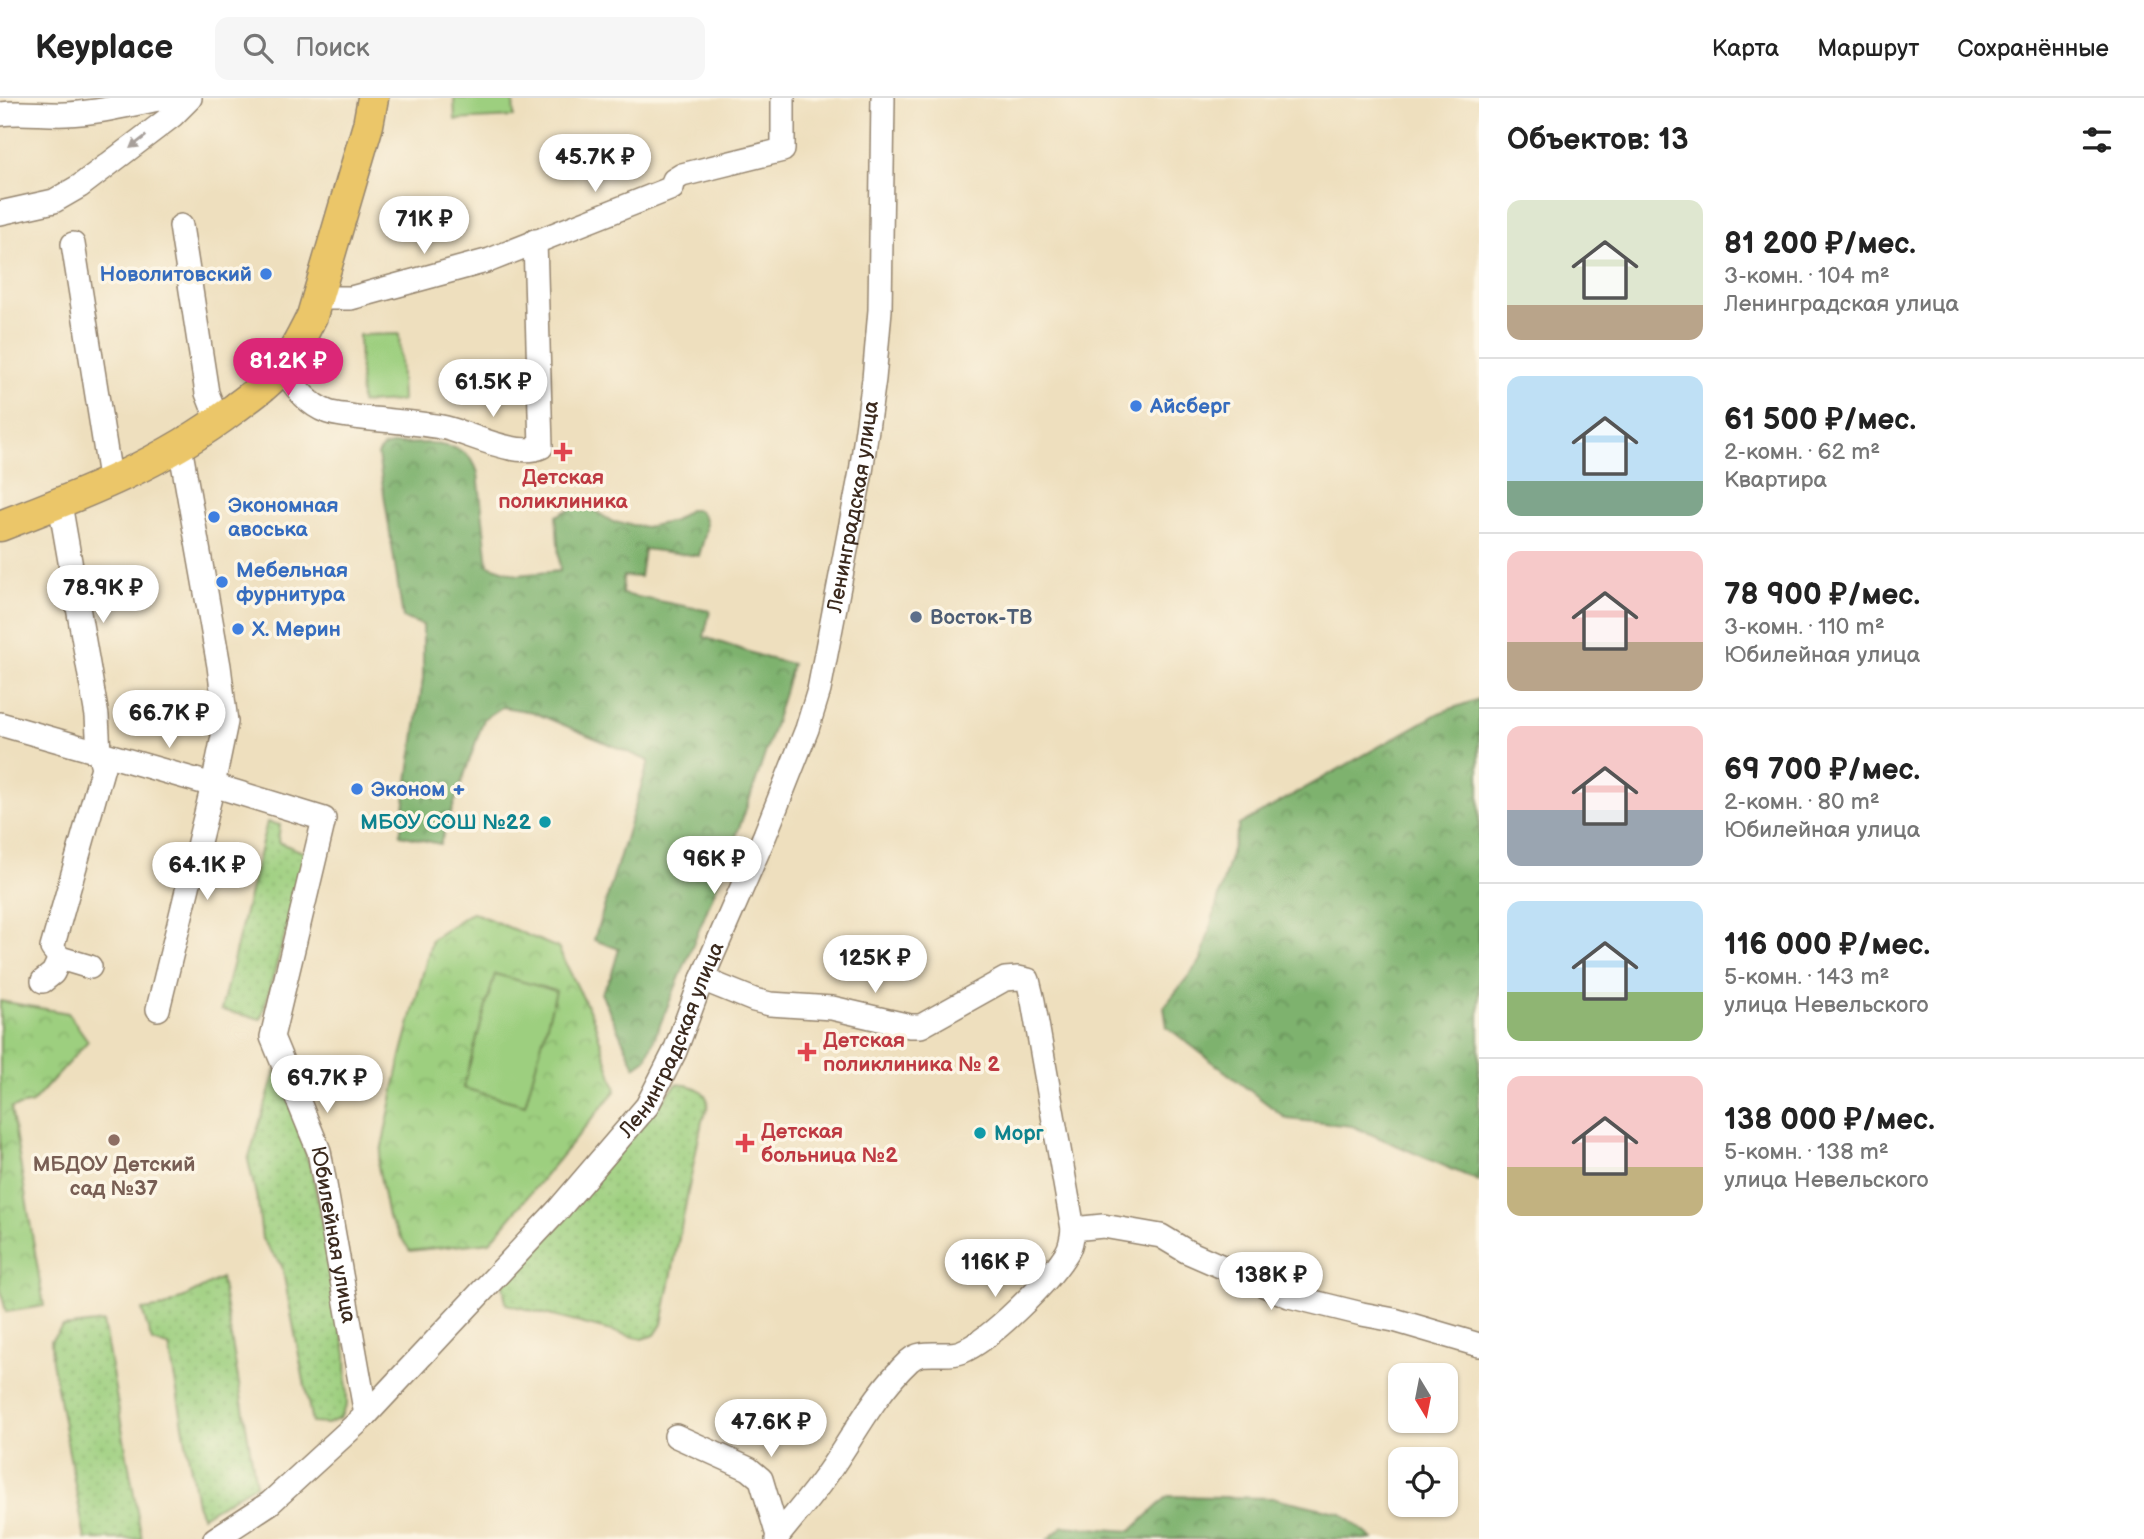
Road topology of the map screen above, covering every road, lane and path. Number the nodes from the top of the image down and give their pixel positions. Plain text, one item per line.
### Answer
1 (164, 98) edge
2 (190, 98) edge
3 (373, 98) edge
4 (783, 98) edge
5 (883, 98) edge
6 (0, 114) edge
7 (0, 213) edge
8 (181, 226) dead end
9 (535, 241) junction
10 (74, 244) dead end
11 (318, 298) junction
12 (282, 367) junction
13 (218, 421) junction
14 (180, 446) junction
15 (115, 481) junction
16 (60, 504) junction
17 (1, 524) edge
18 (0, 724) edge
19 (99, 753) junction
20 (213, 785) junction
21 (60, 958) junction
22 (90, 967) dead end
23 (702, 979) junction
24 (43, 981) dead end
25 (158, 1009) dead end
26 (1073, 1229) junction
27 (1479, 1345) edge
28 (366, 1415) junction
29 (676, 1436) dead end
30 (777, 1538) edge
31 (215, 1539) edge

1 - 6 street
2 -> 7 street
3 - 11 main road
4 - 9 street
5 - 23 street, Ленинградская улица
8 - 13 street
9 - 11 street
9 - 12 street
10 - 15 street
11 - 12 main road
12 - 13 main road
13 - 14 main road
14 - 15 main road
14 - 20 street
15 - 16 main road
16 - 17 main road
16 - 19 street
18 - 19 street, Юбилейная улица
19 - 20 street, Юбилейная улица
19 - 21 street
20 - 25 street
20 - 28 street, Юбилейная улица
21 - 22 street
21 - 24 street
23 - 26 street
23 - 28 street, Ленинградская улица
26 - 27 street
26 - 30 street
28 - 31 street, Ленинградская улица
29 - 30 street

